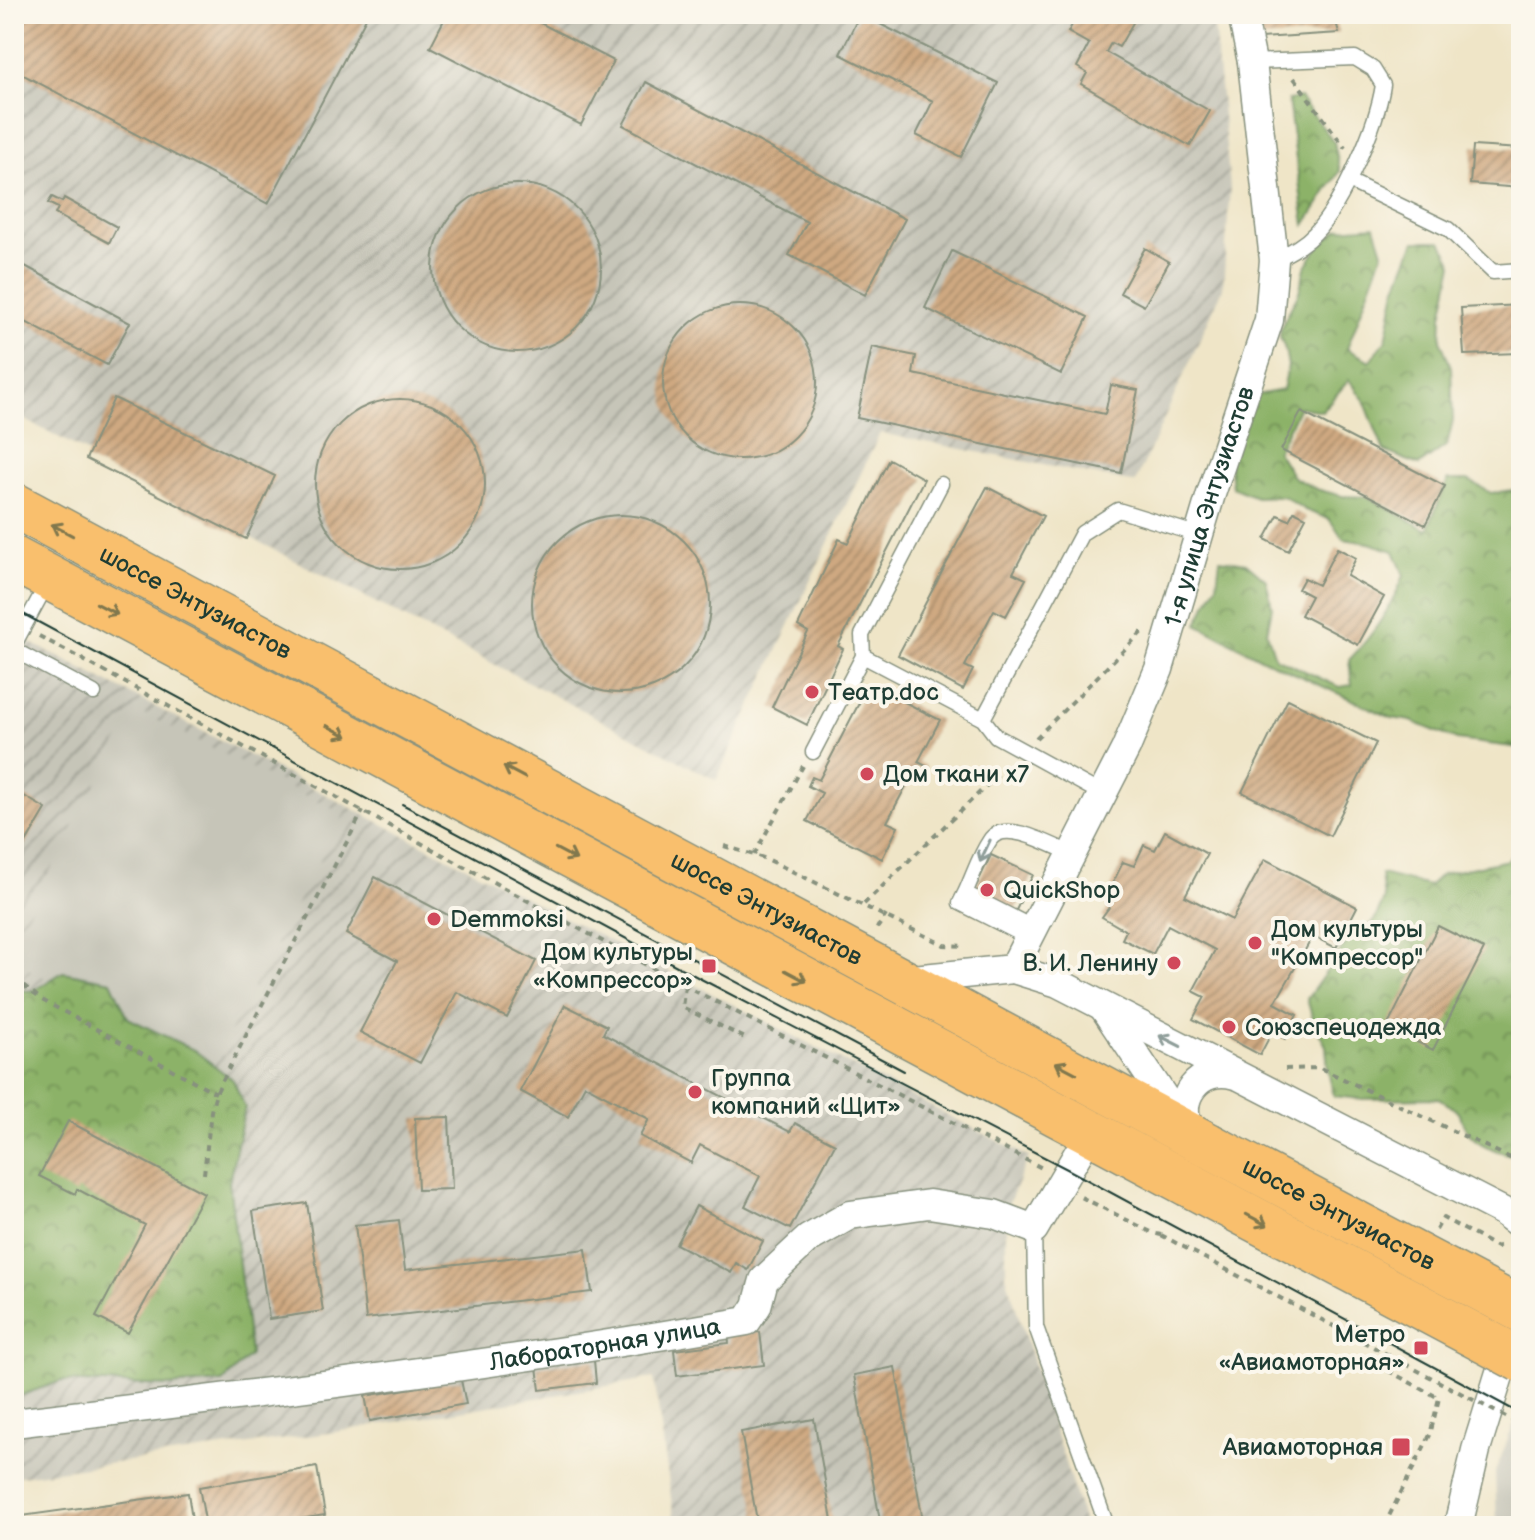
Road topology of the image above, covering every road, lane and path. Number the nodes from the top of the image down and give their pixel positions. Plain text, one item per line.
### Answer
1 (1242, 14) edge
2 (1252, 62) junction
3 (1282, 62) junction
4 (1356, 163) junction
5 (1349, 181) junction
6 (1274, 260) junction
7 (1521, 270) edge
8 (941, 484) dead end
9 (14, 505) edge
10 (1199, 535) junction
11 (32, 568) edge
12 (23, 627) junction
13 (14, 648) edge
14 (863, 656) junction
15 (94, 693) dead end
16 (983, 719) junction
17 (813, 752) joint
18 (1102, 794) junction
19 (363, 811) junction
20 (1072, 854) junction
21 (754, 855) dead end
22 (767, 859) dead end
23 (765, 873) dead end
24 (886, 915) dead end
25 (878, 927) dead end
26 (1032, 933) junction
27 (1013, 969) junction
28 (14, 978) edge
29 (903, 980) junction
30 (685, 986) junction
31 (1102, 1006) junction
32 (749, 1040) dead end
33 (1239, 1077) junction
34 (216, 1093) junction
35 (1090, 1133) junction
36 (1200, 1141) junction
37 (204, 1174) dead end
38 (1063, 1179) junction
39 (1521, 1225) edge
40 (1034, 1229) junction
41 (1435, 1233) dead end
42 (1497, 1247) dead end
43 (1521, 1307) edge
44 (1393, 1358) junction
45 (1521, 1360) edge
46 (14, 1423) edge
47 (1521, 1425) edge
48 (1107, 1526) edge
49 (1384, 1526) edge
50 (1458, 1526) edge

1 - 2 street, 1-я улица Энтузиастов
2 - 3 lane
2 - 6 street, 1-я улица Энтузиастов
3 - 4 path
3 - 4 lane
4 - 5 lane
5 - 6 lane
5 - 7 lane
6 - 10 street, 1-я улица Энтузиастов
8 - 14 lane
29 -> 9 main road, шоссе Энтузиастов
10 - 16 lane
10 - 18 street, 1-я улица Энтузиастов
11 - 12 lane
11 -> 35 main road, шоссе Энтузиастов
12 - 13 lane
12 - 19 path
13 - 15 lane
14 - 16 lane
14 - 17 lane
16 - 18 lane
17 - 21 path
18 - 20 street, 1-я улица Энтузиастов
19 - 30 path
19 - 34 path
20 - 26 street, 1-я улица Энтузиастов
20 -> 26 lane
22 - 23 path
24 - 25 path
26 - 27 street, 1-я улица Энтузиастов
27 - 29 street
27 - 31 street
28 - 34 path
36 -> 29 main road, шоссе Энтузиастов
30 - 32 path
30 - 38 path
33 -> 31 street
31 - 36 street
33 - 36 street
33 - 39 street
34 - 37 path
35 - 38 street
35 -> 45 main road, шоссе Энтузиастов, bridge
36 - 43 main road, шоссе Энтузиастов, bridge
38 - 40 street
38 - 44 path, bridge
40 - 46 street, Лабораторная улица
40 - 48 lane
41 - 42 path
43 - 50 street
44 - 47 path, bridge
44 - 49 path

